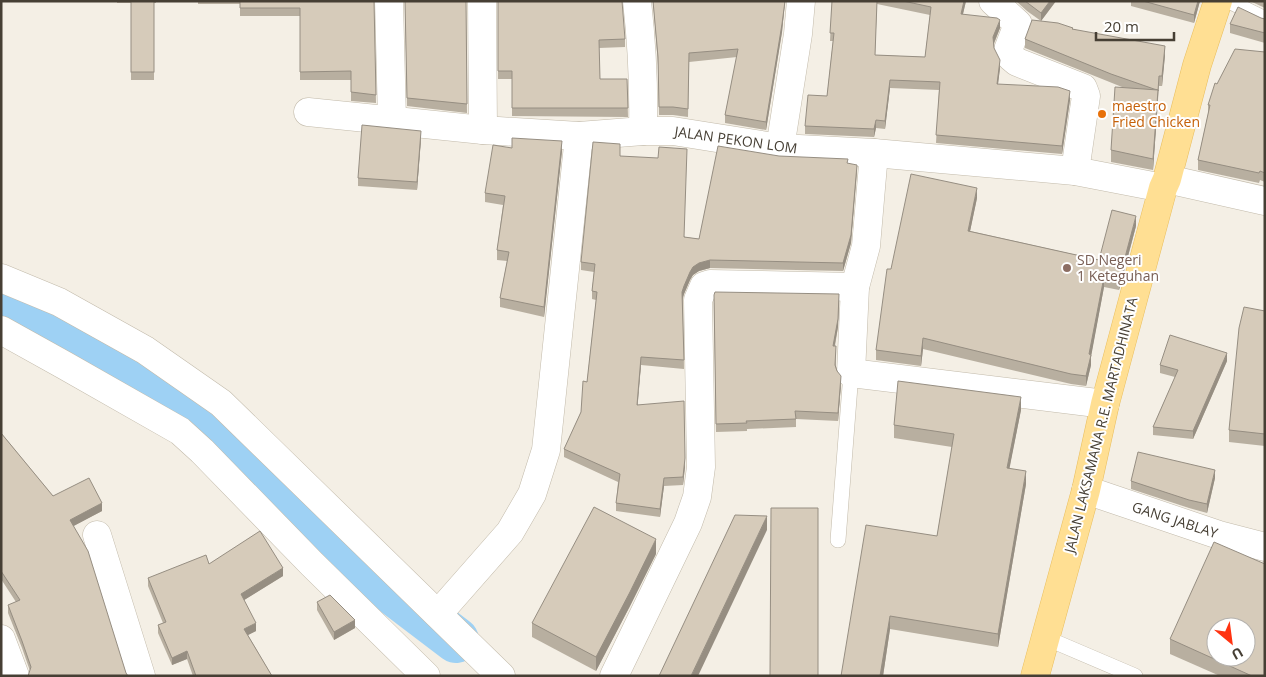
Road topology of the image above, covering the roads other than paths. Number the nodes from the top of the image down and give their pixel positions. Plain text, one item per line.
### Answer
1 (389, 1) edge
2 (482, 1) edge
3 (637, 1) edge
4 (801, 1) edge
5 (993, 1) edge
6 (1218, 1) edge
7 (1229, 1) edge
8 (1265, 20) edge
9 (308, 112) dead end
10 (392, 120) junction
11 (483, 130) junction
12 (643, 131) junction
13 (579, 136) junction
14 (780, 148) junction
15 (874, 154) junction
16 (1075, 171) junction
17 (1165, 184) junction
18 (1265, 201) edge
19 (1, 278) edge
20 (855, 287) junction
21 (1, 330) edge
22 (850, 373) junction
23 (1105, 404) junction
24 (1086, 490) junction
25 (97, 536) dead end
26 (838, 540) dead end
27 (1265, 547) edge
28 (438, 614) junction
29 (1046, 638) junction
30 (1, 639) edge
31 (14, 676) edge
32 (141, 676) edge
33 (426, 676) edge
34 (502, 676) edge
35 (614, 676) edge
36 (1035, 676) edge
37 (1135, 676) edge

1 - 10 street
2 - 11 street
3 - 12 street
4 - 14 street
5 - 16 street
6 - 17 main road, JALAN LAKSAMANA R.E. MARTADHINATA
7 - 8 lane
9 - 10 street, JALAN PEKON LOM
10 - 11 street, JALAN PEKON LOM
11 - 13 street, JALAN PEKON LOM
12 - 13 street, JALAN PEKON LOM
12 - 14 street, JALAN PEKON LOM
13 - 28 street
14 - 15 street, JALAN PEKON LOM
15 - 16 street, JALAN PEKON LOM
15 - 20 street
16 - 17 street, JALAN PEKON LOM
17 - 18 street, JALAN PEKON LOM
17 - 23 main road, JALAN LAKSAMANA R.E. MARTADHINATA
19 - 28 street
20 - 22 street
20 - 35 street
21 - 33 street
22 - 23 street
22 - 26 lane
23 - 24 main road, JALAN LAKSAMANA R.E. MARTADHINATA
24 - 27 street, GANG JABLAY
24 - 29 main road, JALAN LAKSAMANA R.E. MARTADHINATA
25 - 32 street
28 - 34 street
29 - 36 main road, JALAN LAKSAMANA R.E. MARTADHINATA
29 - 37 lane
30 - 31 street

